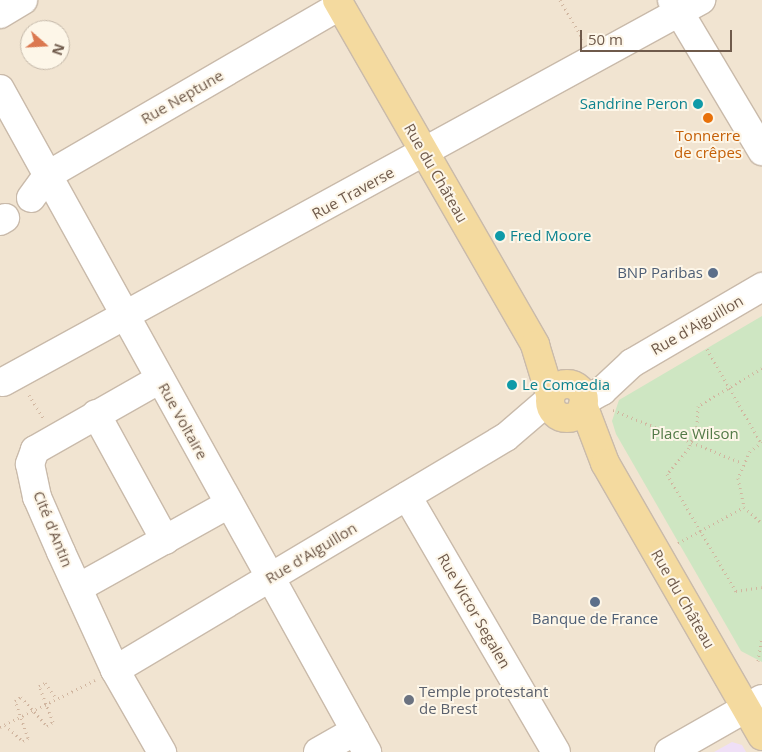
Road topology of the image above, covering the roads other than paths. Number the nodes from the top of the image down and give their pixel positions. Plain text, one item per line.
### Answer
1 (23, 0) edge
2 (338, 3) edge
3 (684, 4) edge
4 (0, 14) edge
5 (0, 89) edge
6 (762, 151) edge
7 (425, 153) junction
8 (48, 176) junction
9 (31, 198) dead end
10 (762, 288) edge
11 (126, 318) junction
12 (160, 379) junction
13 (3, 382) dead end
14 (567, 401) junction
15 (96, 414) junction
16 (407, 496) junction
17 (229, 504) junction
18 (165, 540) junction
19 (270, 578) junction
20 (78, 588) junction
21 (115, 670) junction
22 (754, 704) edge
23 (762, 736) edge
24 (361, 741) edge
25 (162, 752) edge
26 (318, 752) edge
27 (556, 752) edge
28 (669, 752) edge

1 - 4 street
2 - 7 main road, Rue du Château
2 - 8 street, Rue Neptune
3 - 6 street
3 - 7 street, Rue Traverse
5 - 8 street, Rue Voltaire
7 - 11 street, Rue Traverse
7 - 14 main road, Rue du Château
8 - 9 street, Rue Neptune
8 - 11 street, Rue Voltaire
10 - 14 street, Rue d'Aiguillon
11 - 12 street, Rue Voltaire
11 - 13 street, Rue Traverse
12 - 15 street, Cité d'Antin
12 - 17 street, Rue Voltaire
14 - 16 street, Rue d'Aiguillon
14 - 22 main road, Rue du Château
15 - 18 street
15 - 20 street, Cité d'Antin
16 - 19 street, Rue d'Aiguillon
16 - 27 street, Rue Victor Segalen
17 - 18 street
17 - 19 street, Rue Voltaire
18 - 20 street
19 - 21 street, Rue d'Aiguillon
19 - 24 street, Rue Voltaire
20 - 21 street, Cité d'Antin
21 - 25 street, Cité d'Antin
22 - 23 main road, Rue du Château
22 - 28 street
24 - 26 street

